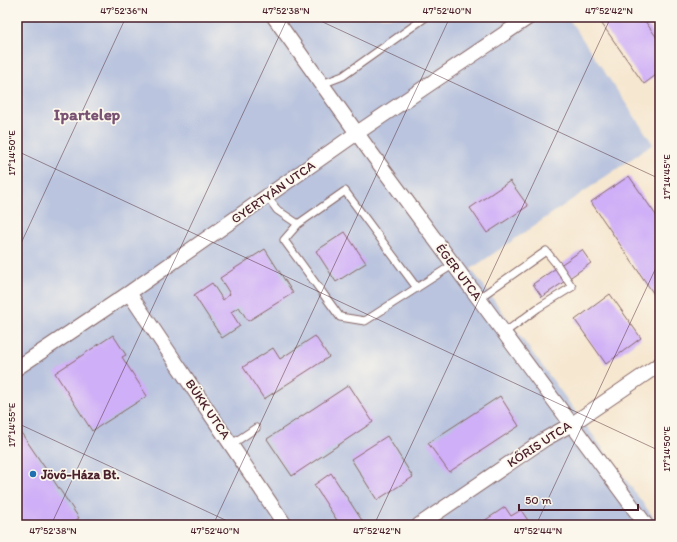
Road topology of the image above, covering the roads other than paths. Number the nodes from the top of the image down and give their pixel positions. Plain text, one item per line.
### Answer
1 (274, 17) edge
2 (426, 17) edge
3 (530, 17) edge
4 (322, 84) junction
5 (357, 133) junction
6 (267, 196) junction
7 (298, 224) junction
8 (454, 264) junction
9 (417, 288) junction
10 (129, 293) junction
11 (479, 298) junction
12 (504, 333) junction
13 (660, 364) edge
14 (17, 368) edge
15 (572, 424) junction
16 (256, 428) dead end
17 (232, 444) junction
18 (285, 525) edge
19 (419, 525) edge
20 (646, 525) edge

1 - 4 street, ÉGER UTCA
2 - 4 lane
3 - 5 street, GYERTYÁN UTCA
4 - 5 street, ÉGER UTCA
5 - 6 street, GYERTYÁN UTCA
5 - 8 street, ÉGER UTCA
6 - 7 lane
6 - 10 street, GYERTYÁN UTCA
7 - 9 lane
7 - 9 lane
8 - 9 lane
8 - 11 street, ÉGER UTCA
10 - 14 street, GYERTYÁN UTCA
10 - 17 street, BÜKK UTCA
11 - 12 street, ÉGER UTCA
11 - 12 lane
12 - 15 street, ÉGER UTCA
13 - 15 street, KŐRIS UTCA
15 - 19 street, KŐRIS UTCA
15 - 20 street, ÉGER UTCA
16 - 17 lane
17 - 18 street, BÜKK UTCA

